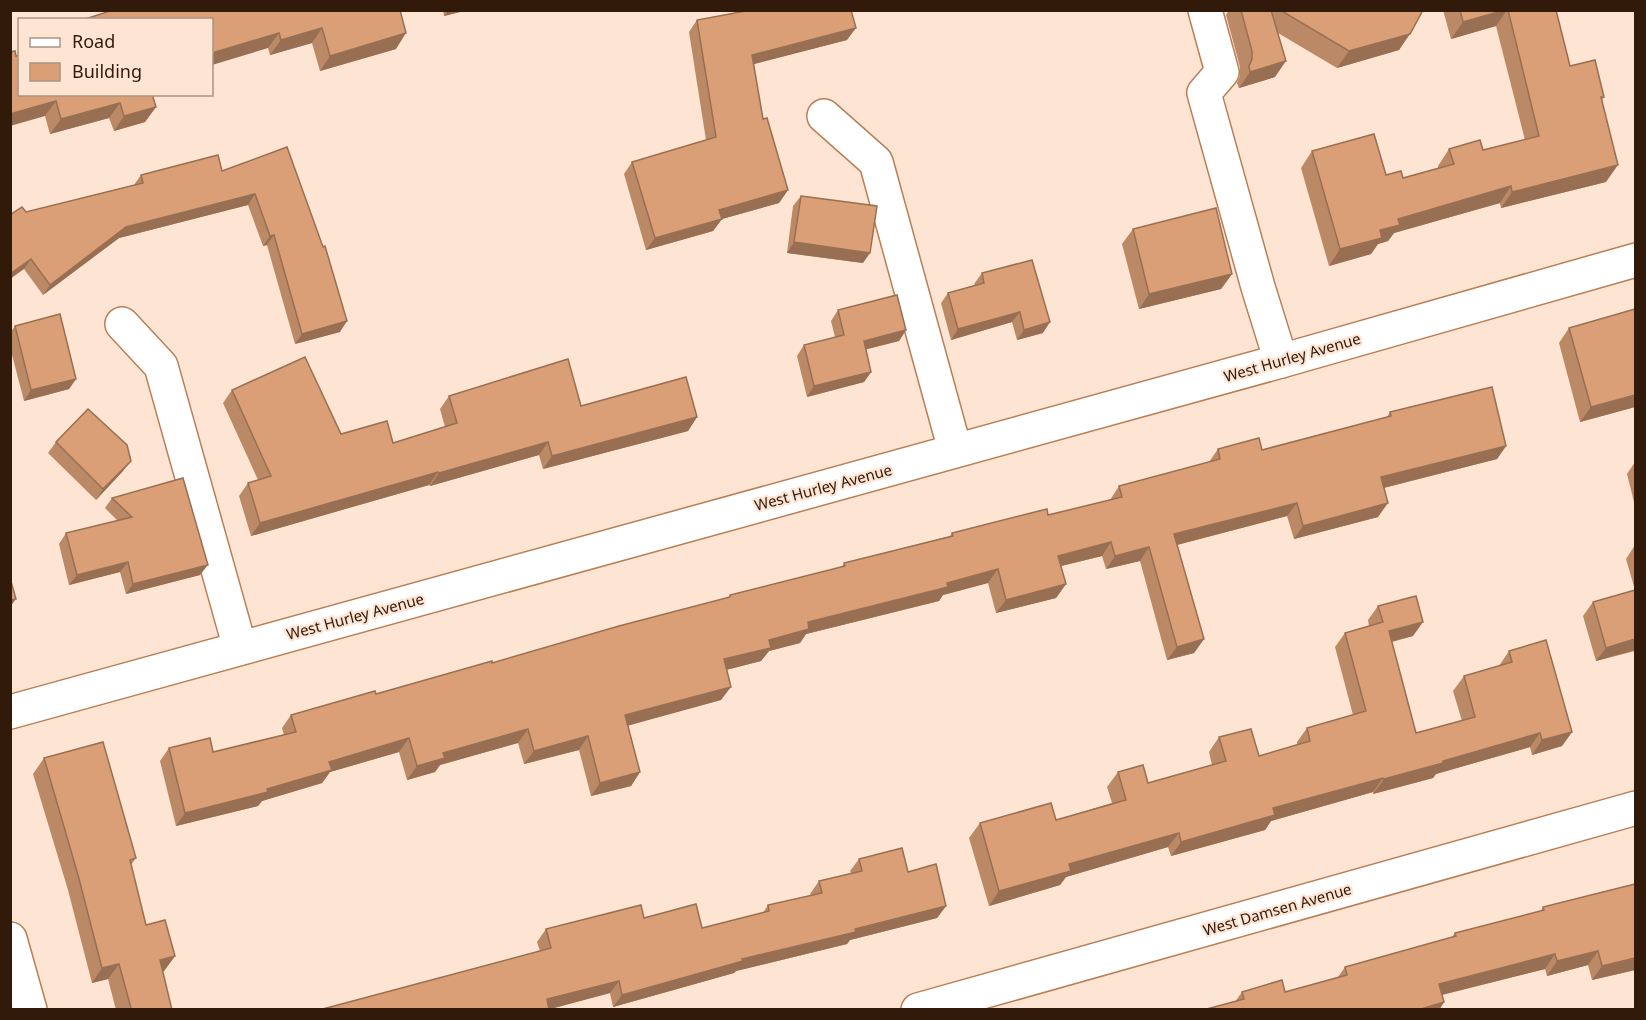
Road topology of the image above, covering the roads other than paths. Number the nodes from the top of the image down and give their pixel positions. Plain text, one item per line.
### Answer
1 (1205, 10) edge
2 (824, 116) dead end
3 (1635, 260) edge
4 (122, 324) dead end
5 (1281, 361) junction
6 (955, 450) junction
7 (240, 648) junction
8 (10, 712) edge
9 (1635, 808) edge
10 (10, 939) edge
11 (30, 1010) edge
12 (918, 1010) edge

1 - 5 street
2 - 6 street
3 - 5 street, West Hurley Avenue
4 - 7 street
5 - 6 street, West Hurley Avenue
6 - 7 street, West Hurley Avenue
7 - 8 street, West Hurley Avenue
9 - 12 street, West Damsen Avenue
10 - 11 street

